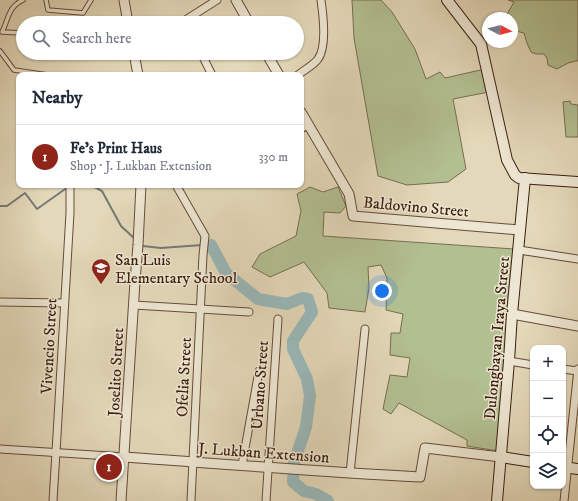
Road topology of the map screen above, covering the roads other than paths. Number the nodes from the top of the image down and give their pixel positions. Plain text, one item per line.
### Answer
1 (23, 0) edge
2 (46, 0) edge
3 (91, 0) edge
4 (124, 0) edge
5 (217, 0) edge
6 (236, 0) edge
7 (321, 0) edge
8 (447, 0) edge
9 (127, 16) edge
10 (192, 16) edge
11 (245, 16) edge
12 (1, 32) edge
13 (16, 33) edge
14 (0, 51) edge
15 (135, 60) edge
16 (204, 60) edge
17 (270, 60) edge
18 (28, 72) edge
19 (137, 72) edge
20 (210, 72) edge
21 (277, 72) edge
22 (302, 72) edge
23 (304, 127) edge
24 (525, 178) junction
25 (578, 182) edge
26 (141, 188) edge
27 (178, 188) edge
28 (70, 189) edge
29 (520, 230) junction
30 (519, 250) junction
31 (578, 259) edge
32 (0, 302) edge
33 (64, 304) junction
34 (134, 305) junction
35 (200, 310) junction
36 (249, 312) dead end
37 (512, 314) junction
38 (278, 319) dead end
39 (578, 326) edge
40 (365, 328) dead end
41 (509, 361) junction
42 (530, 364) edge
43 (566, 369) edge
44 (260, 371) dead end
45 (578, 371) edge
46 (0, 449) edge
47 (56, 452) junction
48 (124, 457) junction
49 (501, 457) junction
50 (566, 460) edge
51 (194, 462) junction
52 (530, 462) edge
53 (242, 465) junction
54 (268, 467) junction
55 (566, 467) edge
56 (578, 469) edge
57 (350, 473) junction
58 (564, 489) edge
59 (53, 501) edge
60 (121, 501) edge
61 (191, 501) edge
62 (266, 501) edge
63 (497, 501) edge
64 (564, 501) edge

1 - 12 lane
2 - 3 lane
4 - 9 street
5 - 10 street
6 - 11 street
7 - 22 street
8 - 24 main road
12 - 13 lane
14 - 18 lane
15 - 19 street
16 - 20 street
17 - 21 street
23 - 29 street, Baldovino Street
24 - 25 main road
24 - 29 main road, Dulongbayan Iraya Street
26 - 34 street, Joselito Street
27 - 35 street, Ofelia Street
28 - 33 street, Vivencio Street
29 - 30 main road, Dulongbayan Iraya Street
30 - 31 street
30 - 37 main road, Dulongbayan Iraya Street
32 - 33 street
33 - 47 street, Vivencio Street
34 - 35 street
34 - 48 street, Joselito Street
35 - 36 street
35 - 51 street, Ofelia Street
37 - 39 street
37 - 41 main road, Dulongbayan Iraya Street
38 - 54 street, Urbano Street
40 - 57 street
41 - 42 street
41 - 49 main road, Dulongbayan Iraya Street
43 - 45 street
44 - 53 street
45 - 50 street
46 - 47 street, J. Lukban Extension
47 - 48 street, J. Lukban Extension
47 - 59 street, Vivencio Street
48 - 51 street, J. Lukban Extension
48 - 60 street, Joselito Street
49 - 52 main road
49 - 57 street, J. Lukban Extension
49 - 63 main road, Dulongbayan Iraya Street
51 - 53 street, J. Lukban Extension
51 - 61 street, Ofelia Street
53 - 54 street, J. Lukban Extension
54 - 57 street, J. Lukban Extension
54 - 62 street, Urbano Street
55 - 56 main road
58 - 64 street

